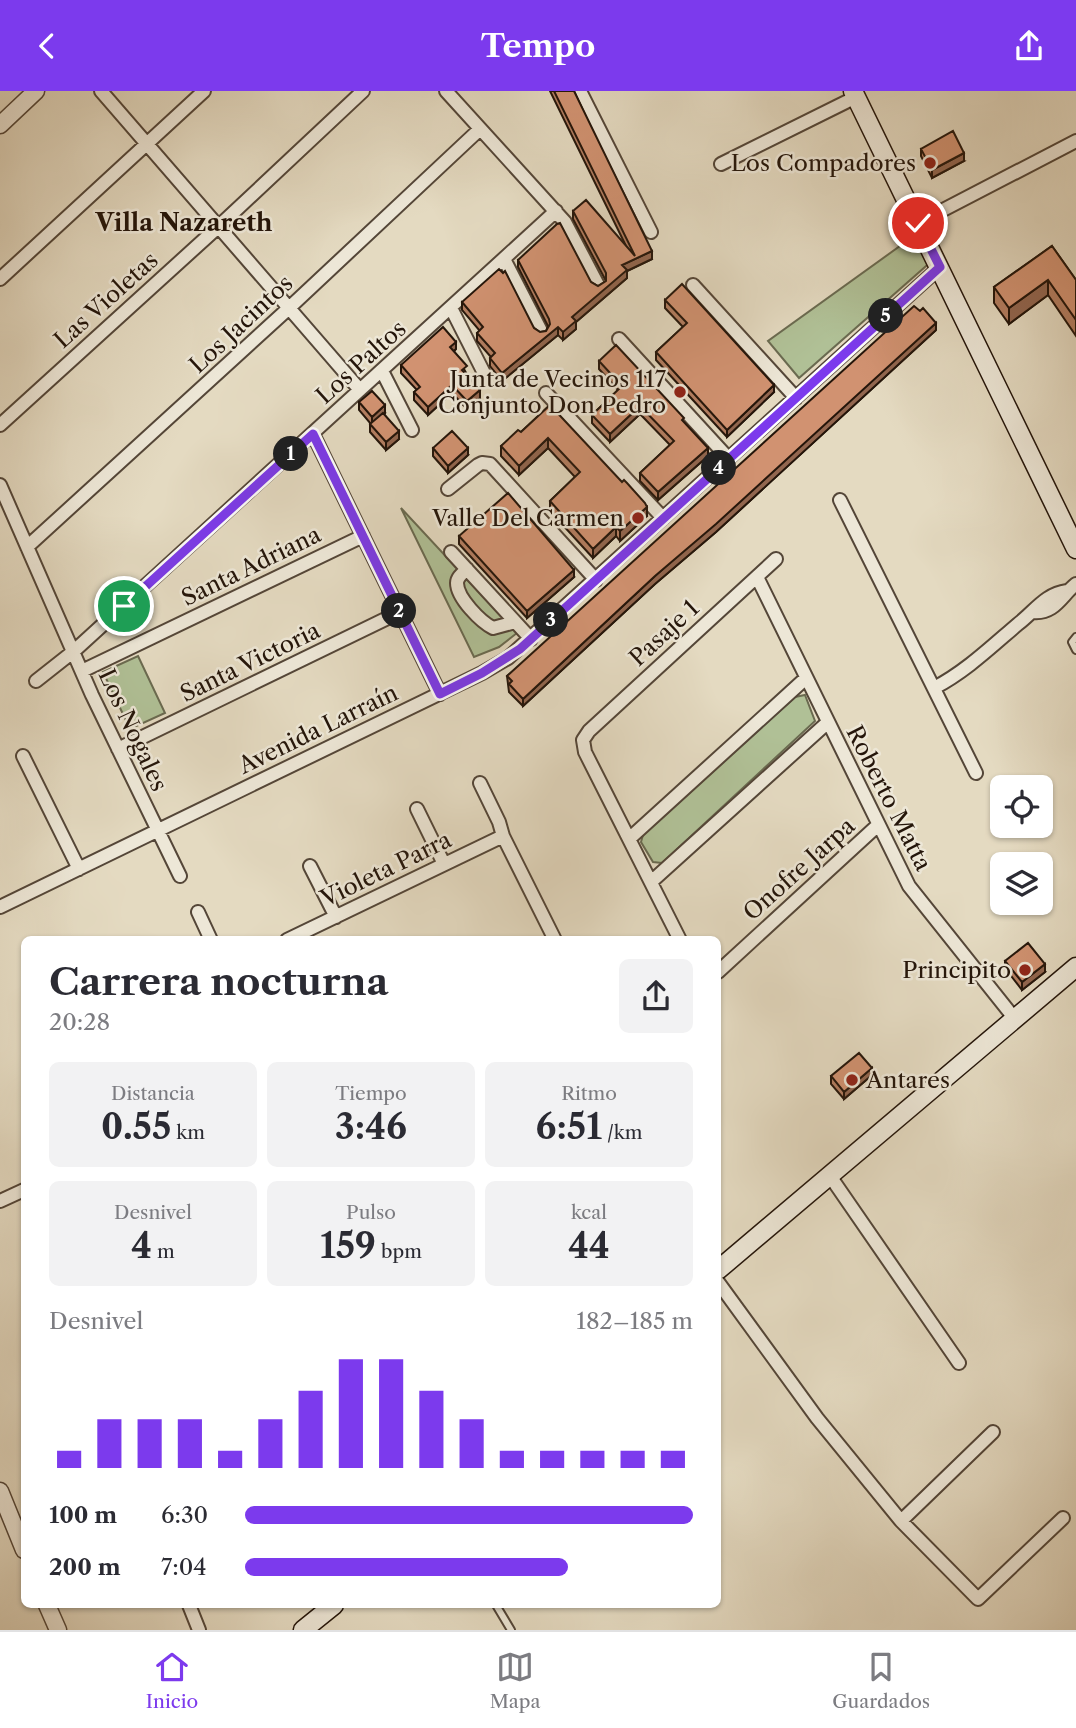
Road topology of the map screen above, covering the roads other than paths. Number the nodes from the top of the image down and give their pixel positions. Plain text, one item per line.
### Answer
1 (36, 91) edge
2 (101, 91) edge
3 (204, 91) edge
4 (362, 91) edge
5 (446, 91) edge
6 (580, 91) edge
7 (855, 94) edge
8 (0, 125) edge
9 (480, 129) junction
10 (1076, 141) edge
11 (146, 144) junction
12 (721, 164) dead end
13 (556, 211) junction
14 (918, 223) junction
15 (218, 227) junction
16 (651, 232) dead end
17 (504, 259) junction
18 (940, 267) junction
19 (0, 279) edge
20 (598, 285) edge
21 (693, 285) dead end
22 (451, 307) junction
23 (289, 308) junction
24 (541, 331) edge
25 (619, 339) dead end
26 (382, 371) junction
27 (486, 377) dead end
28 (360, 390) junction
29 (546, 393) dead end
30 (796, 398) junction
31 (0, 425) edge
32 (411, 430) dead end
33 (313, 434) junction
34 (729, 459) junction
35 (0, 485) edge
36 (448, 489) dead end
37 (840, 500) dead end
38 (663, 518) junction
39 (363, 536) junction
40 (27, 547) junction
41 (1076, 549) edge
42 (451, 552) dead end
43 (776, 559) dead end
44 (467, 569) junction
45 (757, 577) junction
46 (596, 580) junction
47 (1072, 587) edge
48 (400, 612) junction
49 (515, 622) junction
50 (1076, 637) edge
51 (531, 639) junction
52 (1076, 650) edge
53 (74, 651) junction
54 (82, 671) junction
55 (806, 678) junction
56 (36, 681) dead end
57 (934, 688) junction
58 (440, 694) junction
59 (827, 723) junction
60 (118, 749) junction
61 (23, 756) dead end
62 (976, 773) dead end
63 (480, 783) dead end
64 (416, 809) dead end
65 (877, 826) junction
66 (158, 831) junction
67 (503, 835) junction
68 (629, 839) junction
69 (444, 864) junction
70 (310, 866) dead end
71 (79, 869) junction
72 (180, 876) dead end
73 (651, 882) junction
74 (0, 907) edge
75 (198, 912) dead end
76 (336, 917) junction
77 (209, 936) edge
78 (296, 936) edge
79 (553, 936) edge
80 (678, 936) edge
81 (1076, 967) edge
82 (721, 969) edge
83 (1015, 1019) junction
84 (830, 1176) junction
85 (21, 1191) edge
86 (0, 1201) edge
87 (721, 1267) edge
88 (721, 1286) edge
89 (959, 1363) dead end
90 (993, 1432) dead end
91 (0, 1491) edge
92 (4, 1511) edge
93 (1063, 1518) dead end
94 (901, 1521) junction
95 (21, 1539) edge
96 (48, 1608) edge
97 (190, 1608) edge
98 (330, 1608) edge
99 (498, 1608) edge
100 (58, 1630) edge
101 (199, 1630) edge
102 (303, 1630) edge
103 (511, 1630) edge

1 - 8 street
2 - 11 street
3 - 11 street
4 - 15 street, Las Violetas
5 - 9 street
6 - 16 street
7 - 12 street
7 - 14 main road
9 - 13 street
9 - 23 street, Los Jacintos
10 - 14 street
11 - 15 street
11 - 19 street
13 - 17 street, Los Paltos
13 - 20 street
14 - 18 main road
15 - 23 street
15 - 31 street, Las Violetas
17 - 22 street, Los Paltos
17 - 24 street
18 - 30 street, Avenida Larraín
18 - 41 main road
21 - 30 street
22 - 26 street, Los Paltos
22 - 27 street
23 - 28 street
23 - 40 street, Los Jacintos
25 - 34 street
26 - 28 street, Los Paltos
26 - 32 street
28 - 33 street, Los Paltos
29 - 38 street
30 - 34 street, Avenida Larraín
33 - 39 street
33 - 53 street, Los Paltos
34 - 38 street, Avenida Larraín
35 - 40 street, Los Nogales
36 - 46 street
37 - 57 street
38 - 46 street, Avenida Larraín
39 - 48 street
39 - 54 street, Santa Adriana
40 - 53 street, Los Nogales
42 - 44 street
43 - 45 street, Pasaje 1
44 - 49 street
44 - 49 street
45 - 55 street, Roberto Matta
45 - 68 street, Pasaje 1
46 - 51 street, Avenida Larraín
47 - 57 street
48 - 58 street
48 - 60 street, Santa Victoria
49 - 51 street
50 - 52 lane
51 - 58 street, Avenida Larraín
53 - 54 street, Los Nogales
53 - 56 street, Los Paltos
54 - 60 street, Los Nogales
55 - 59 street, Roberto Matta
55 - 68 street
57 - 62 street
58 - 66 street, Avenida Larraín
59 - 65 street, Roberto Matta
59 - 73 street
60 - 66 street, Los Nogales
61 - 71 street
63 - 67 street
64 - 69 street
65 - 82 street, Onofre Jarpa
65 - 83 street, Roberto Matta
66 - 71 street, Avenida Larraín
66 - 72 street, Los Nogales
67 - 69 street, Violeta Parra
67 - 79 street
68 - 73 street
69 - 76 street, Violeta Parra
70 - 76 street
71 - 74 street, Avenida Larraín
73 - 80 street
75 - 77 street
76 - 78 street, Violeta Parra
81 - 83 main road
83 - 84 main road
84 - 87 main road
84 - 89 street
85 - 86 street
88 - 94 street
90 - 94 street
91 - 92 street
92 - 95 street
93 - 94 street
96 - 100 street
97 - 101 street
98 - 102 main road
99 - 103 lane

